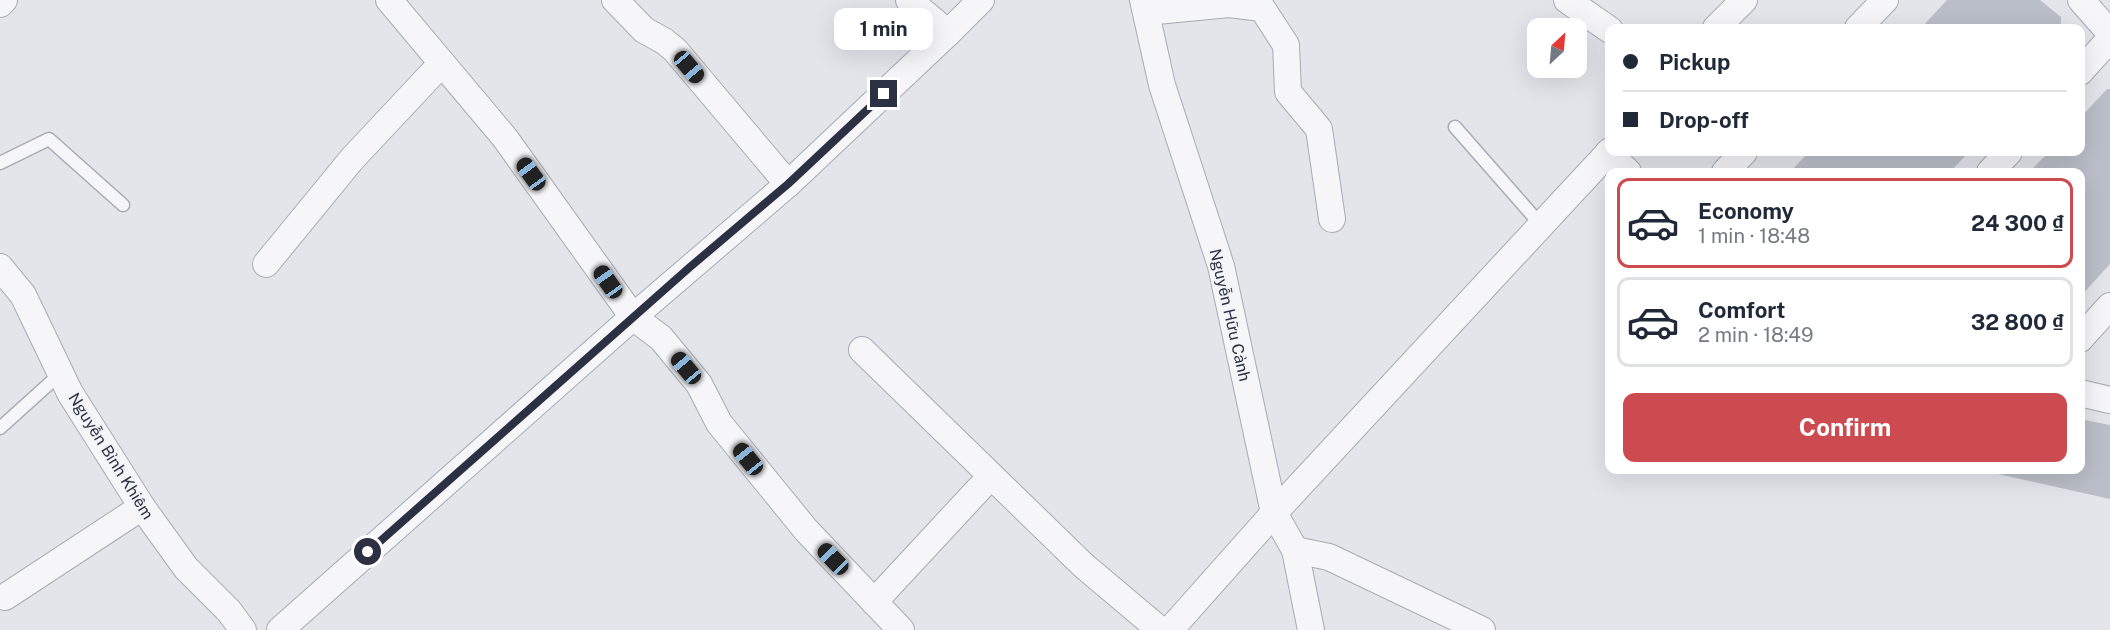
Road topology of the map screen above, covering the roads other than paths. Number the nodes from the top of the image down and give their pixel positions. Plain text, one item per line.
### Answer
1 (4, 0) edge
2 (389, 0) edge
3 (615, 0) edge
4 (909, 0) edge
5 (981, 0) edge
6 (1567, 0) edge
7 (1744, 0) edge
8 (1885, 0) edge
9 (2081, 0) edge
10 (0, 4) edge
11 (1144, 6) edge
12 (1720, 24) edge
13 (1862, 24) edge
14 (1605, 27) edge
15 (948, 33) junction
16 (2110, 33) edge
17 (2110, 39) edge
18 (442, 63) junction
19 (2085, 66) edge
20 (1455, 127) dead end
21 (1605, 156) edge
22 (1613, 156) edge
23 (1740, 156) edge
24 (2005, 156) edge
25 (0, 164) edge
26 (1625, 168) edge
27 (1729, 168) edge
28 (1994, 168) edge
29 (788, 184) junction
30 (123, 206) dead end
31 (1332, 219) dead end
32 (1541, 225) junction
33 (266, 264) dead end
34 (0, 267) edge
35 (2110, 306) edge
36 (633, 317) junction
37 (2085, 334) edge
38 (862, 350) dead end
39 (61, 373) junction
40 (2085, 394) edge
41 (2110, 400) edge
42 (0, 428) edge
43 (991, 476) junction
44 (142, 507) junction
45 (1274, 513) junction
46 (1295, 550) junction
47 (5, 597) dead end
48 (874, 602) junction
49 (243, 630) edge
50 (280, 630) edge
51 (901, 630) edge
52 (1160, 630) edge
53 (1170, 630) edge
54 (1311, 630) edge
55 (1482, 630) edge

1 - 10 street
2 - 18 street
3 - 29 street
4 - 15 street
5 - 15 street
6 - 14 street
7 - 12 street
8 - 13 street
9 - 16 street
11 - 31 street
11 - 45 street, Nguyễn Hữu Cảnh
15 - 29 street
17 - 19 street
18 - 33 street
18 - 36 street
20 - 32 lane
21 - 32 street
22 - 26 street
23 - 27 street
24 - 28 street
25 - 30 lane
29 - 36 street
32 - 45 street
34 - 39 street, Nguyễn Bỉnh Khiêm
35 - 37 street
36 - 48 street
36 - 50 street
38 - 43 street
39 - 42 lane
39 - 44 street, Nguyễn Bỉnh Khiêm
40 - 41 street
43 - 48 street
43 - 52 street
44 - 47 street
44 - 49 street, Nguyễn Bỉnh Khiêm
45 - 46 street, Nguyễn Hữu Cảnh
45 - 53 street
46 - 54 street, Nguyễn Hữu Cảnh
46 - 55 street
48 - 51 street

